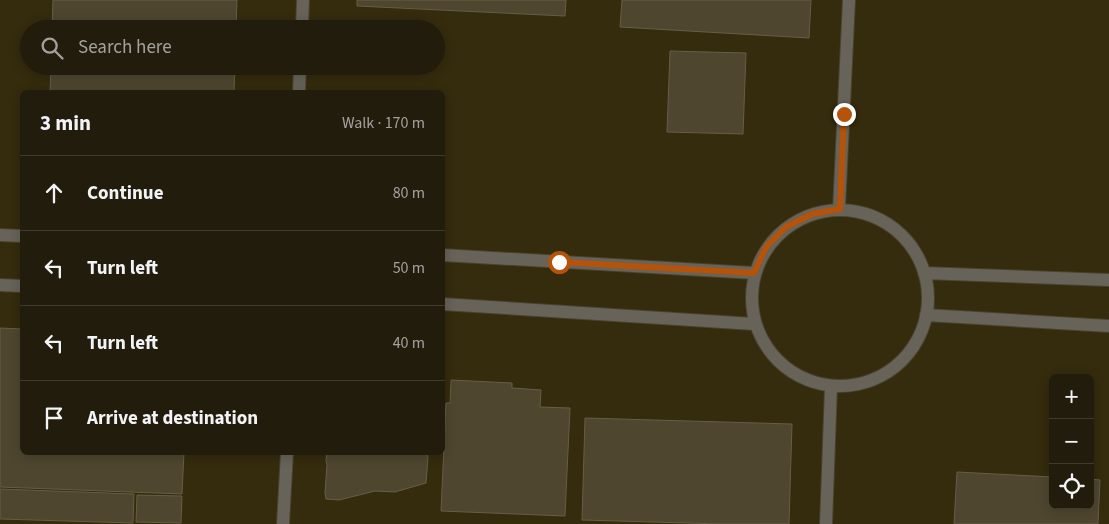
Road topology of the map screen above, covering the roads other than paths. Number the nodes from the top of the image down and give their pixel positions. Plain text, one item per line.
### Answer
1 (303, 0) edge
2 (850, 0) edge
3 (302, 20) edge
4 (300, 75) edge
5 (299, 90) edge
6 (840, 209) junction
7 (0, 235) edge
8 (20, 236) edge
9 (445, 255) edge
10 (754, 273) junction
11 (924, 273) junction
12 (1109, 280) edge
13 (0, 285) edge
14 (20, 286) edge
15 (445, 304) edge
16 (926, 315) junction
17 (754, 324) junction
18 (1109, 326) edge
19 (831, 387) junction
20 (287, 455) edge
21 (283, 524) edge
22 (826, 524) edge

1 - 3 street
2 - 6 street
4 - 5 street
6 - 10 street
6 - 11 street
7 - 8 street
9 - 10 street
10 - 17 street
11 - 12 street
11 - 16 street
13 - 14 street
15 - 17 street
16 - 18 street
16 - 19 street
17 - 19 street
19 - 22 street
20 - 21 street

